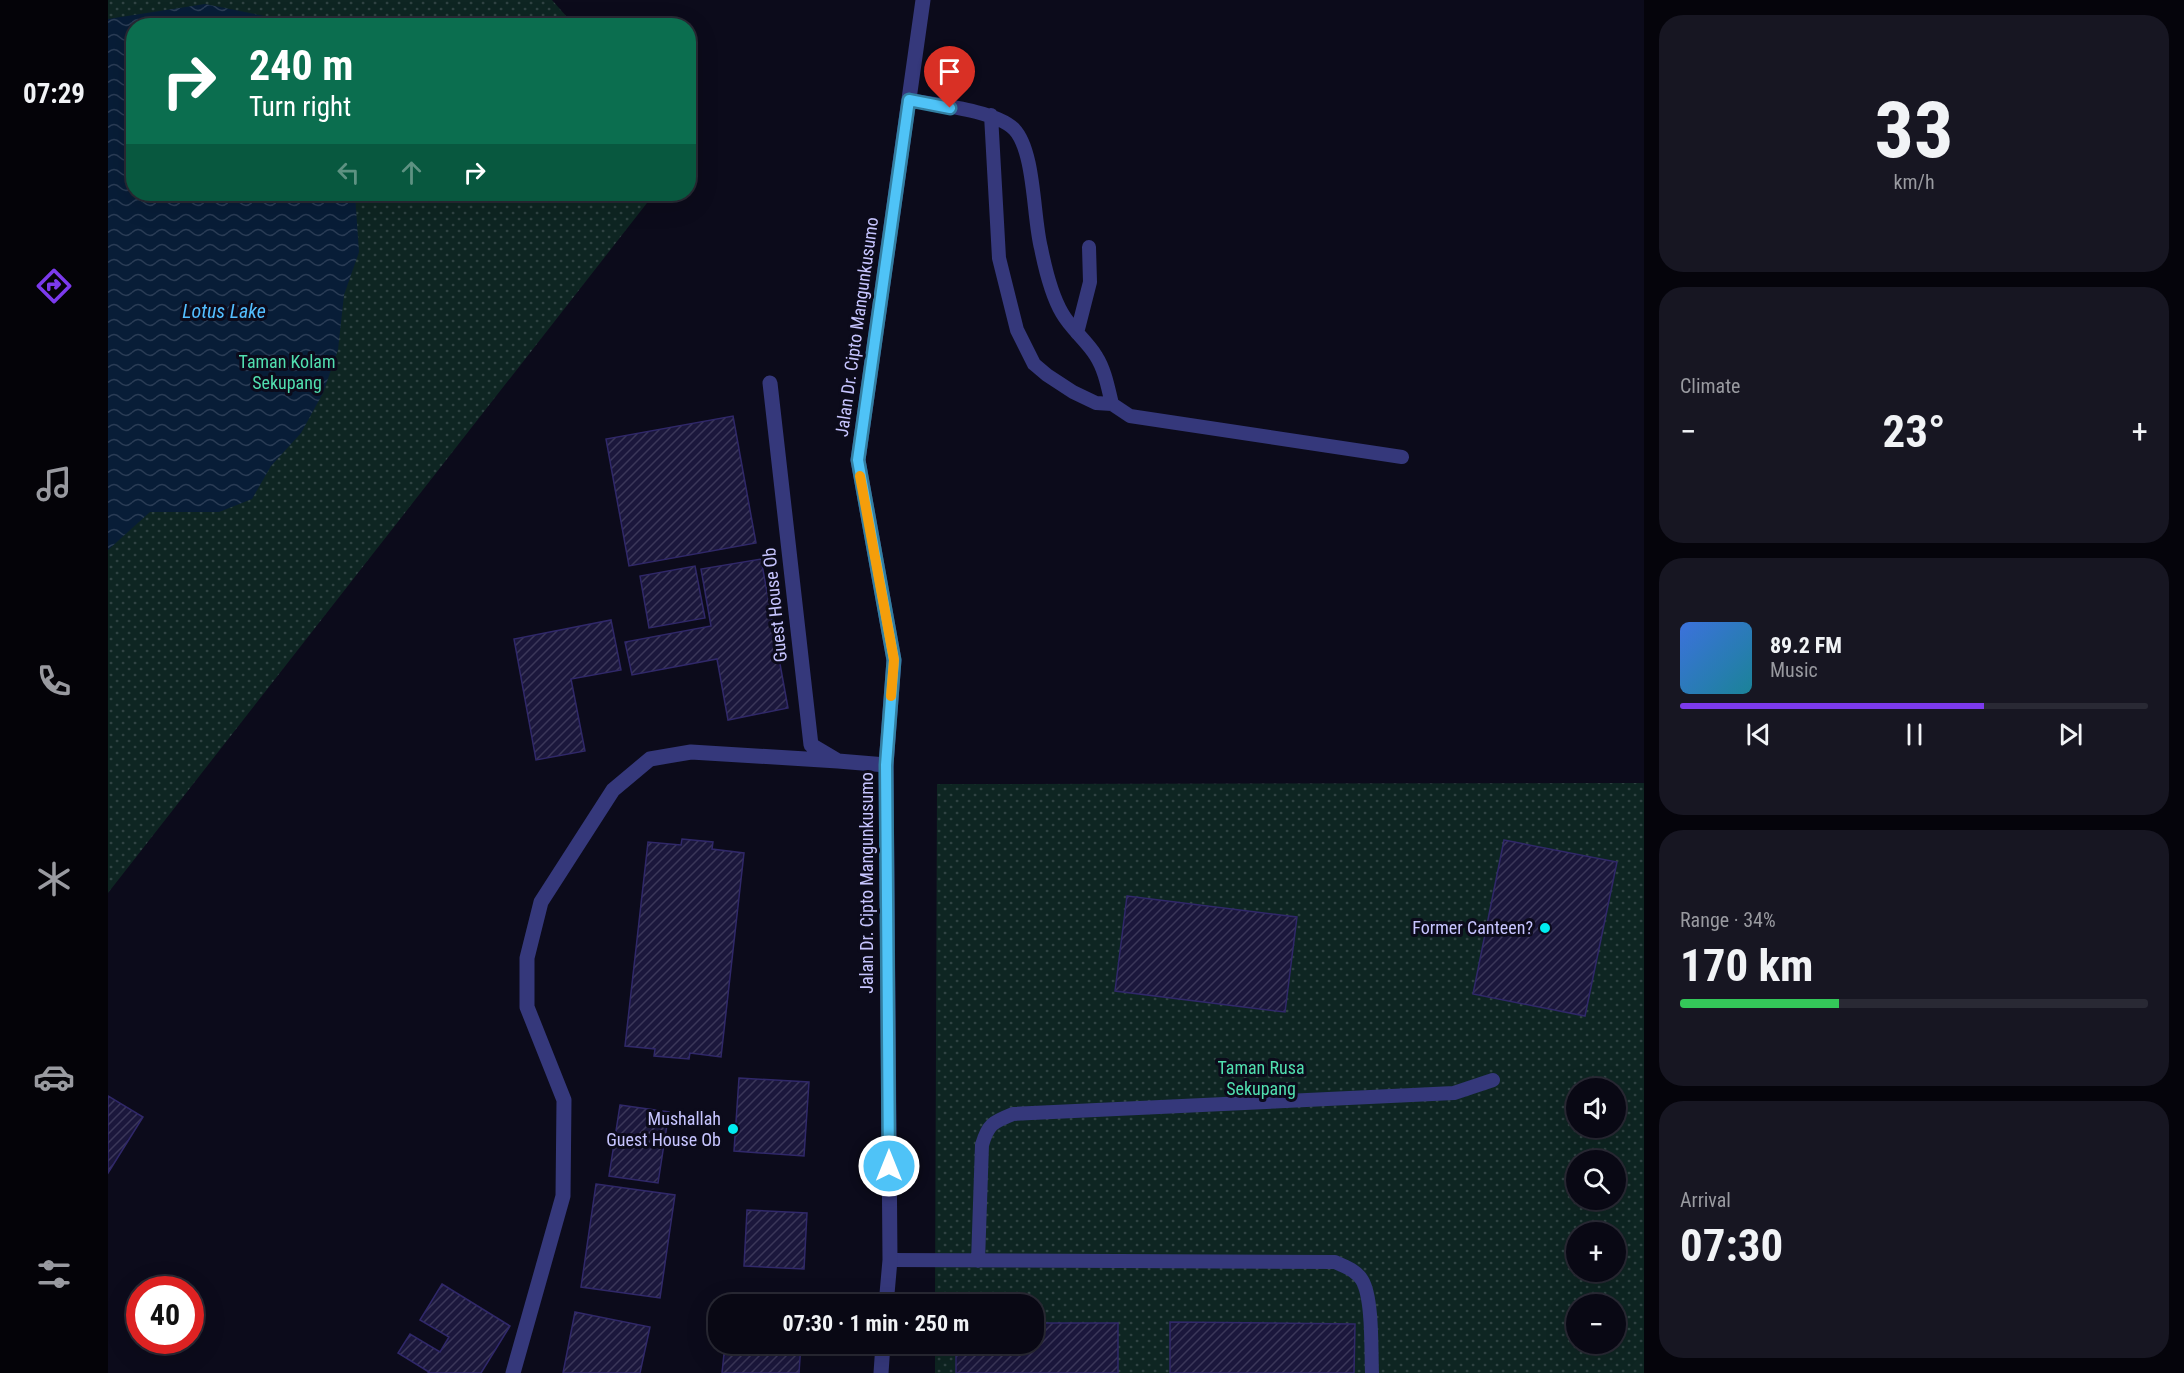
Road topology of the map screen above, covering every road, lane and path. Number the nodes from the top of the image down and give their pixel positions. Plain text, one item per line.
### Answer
1 (923, 0) edge
2 (909, 100) junction
3 (991, 115) junction
4 (1089, 247) dead end
5 (1077, 333) junction
6 (770, 383) dead end
7 (1112, 404) junction
8 (1402, 457) dead end
9 (838, 761) junction
10 (886, 765) junction
11 (1493, 1080) dead end
12 (890, 1260) junction
13 (978, 1261) junction
14 (887, 1294) edge
15 (882, 1354) edge
16 (513, 1373) edge
17 (881, 1373) edge
18 (1372, 1373) edge

1 - 2 street, Jalan Dr. Cipto Mangunkusumo
2 - 3 lane
2 - 10 street, Jalan Dr. Cipto Mangunkusumo
3 - 5 lane
3 - 7 lane
4 - 5 lane
5 - 7 lane
6 - 9 street, Guest House Ob
7 - 8 lane
9 - 10 street, Guest House Ob
9 - 16 street
10 - 12 street, Jalan Dr. Cipto Mangunkusumo
11 - 13 lane
12 - 13 lane
12 - 14 street, Jalan Dr. Cipto Mangunkusumo
13 - 18 lane
15 - 17 street

